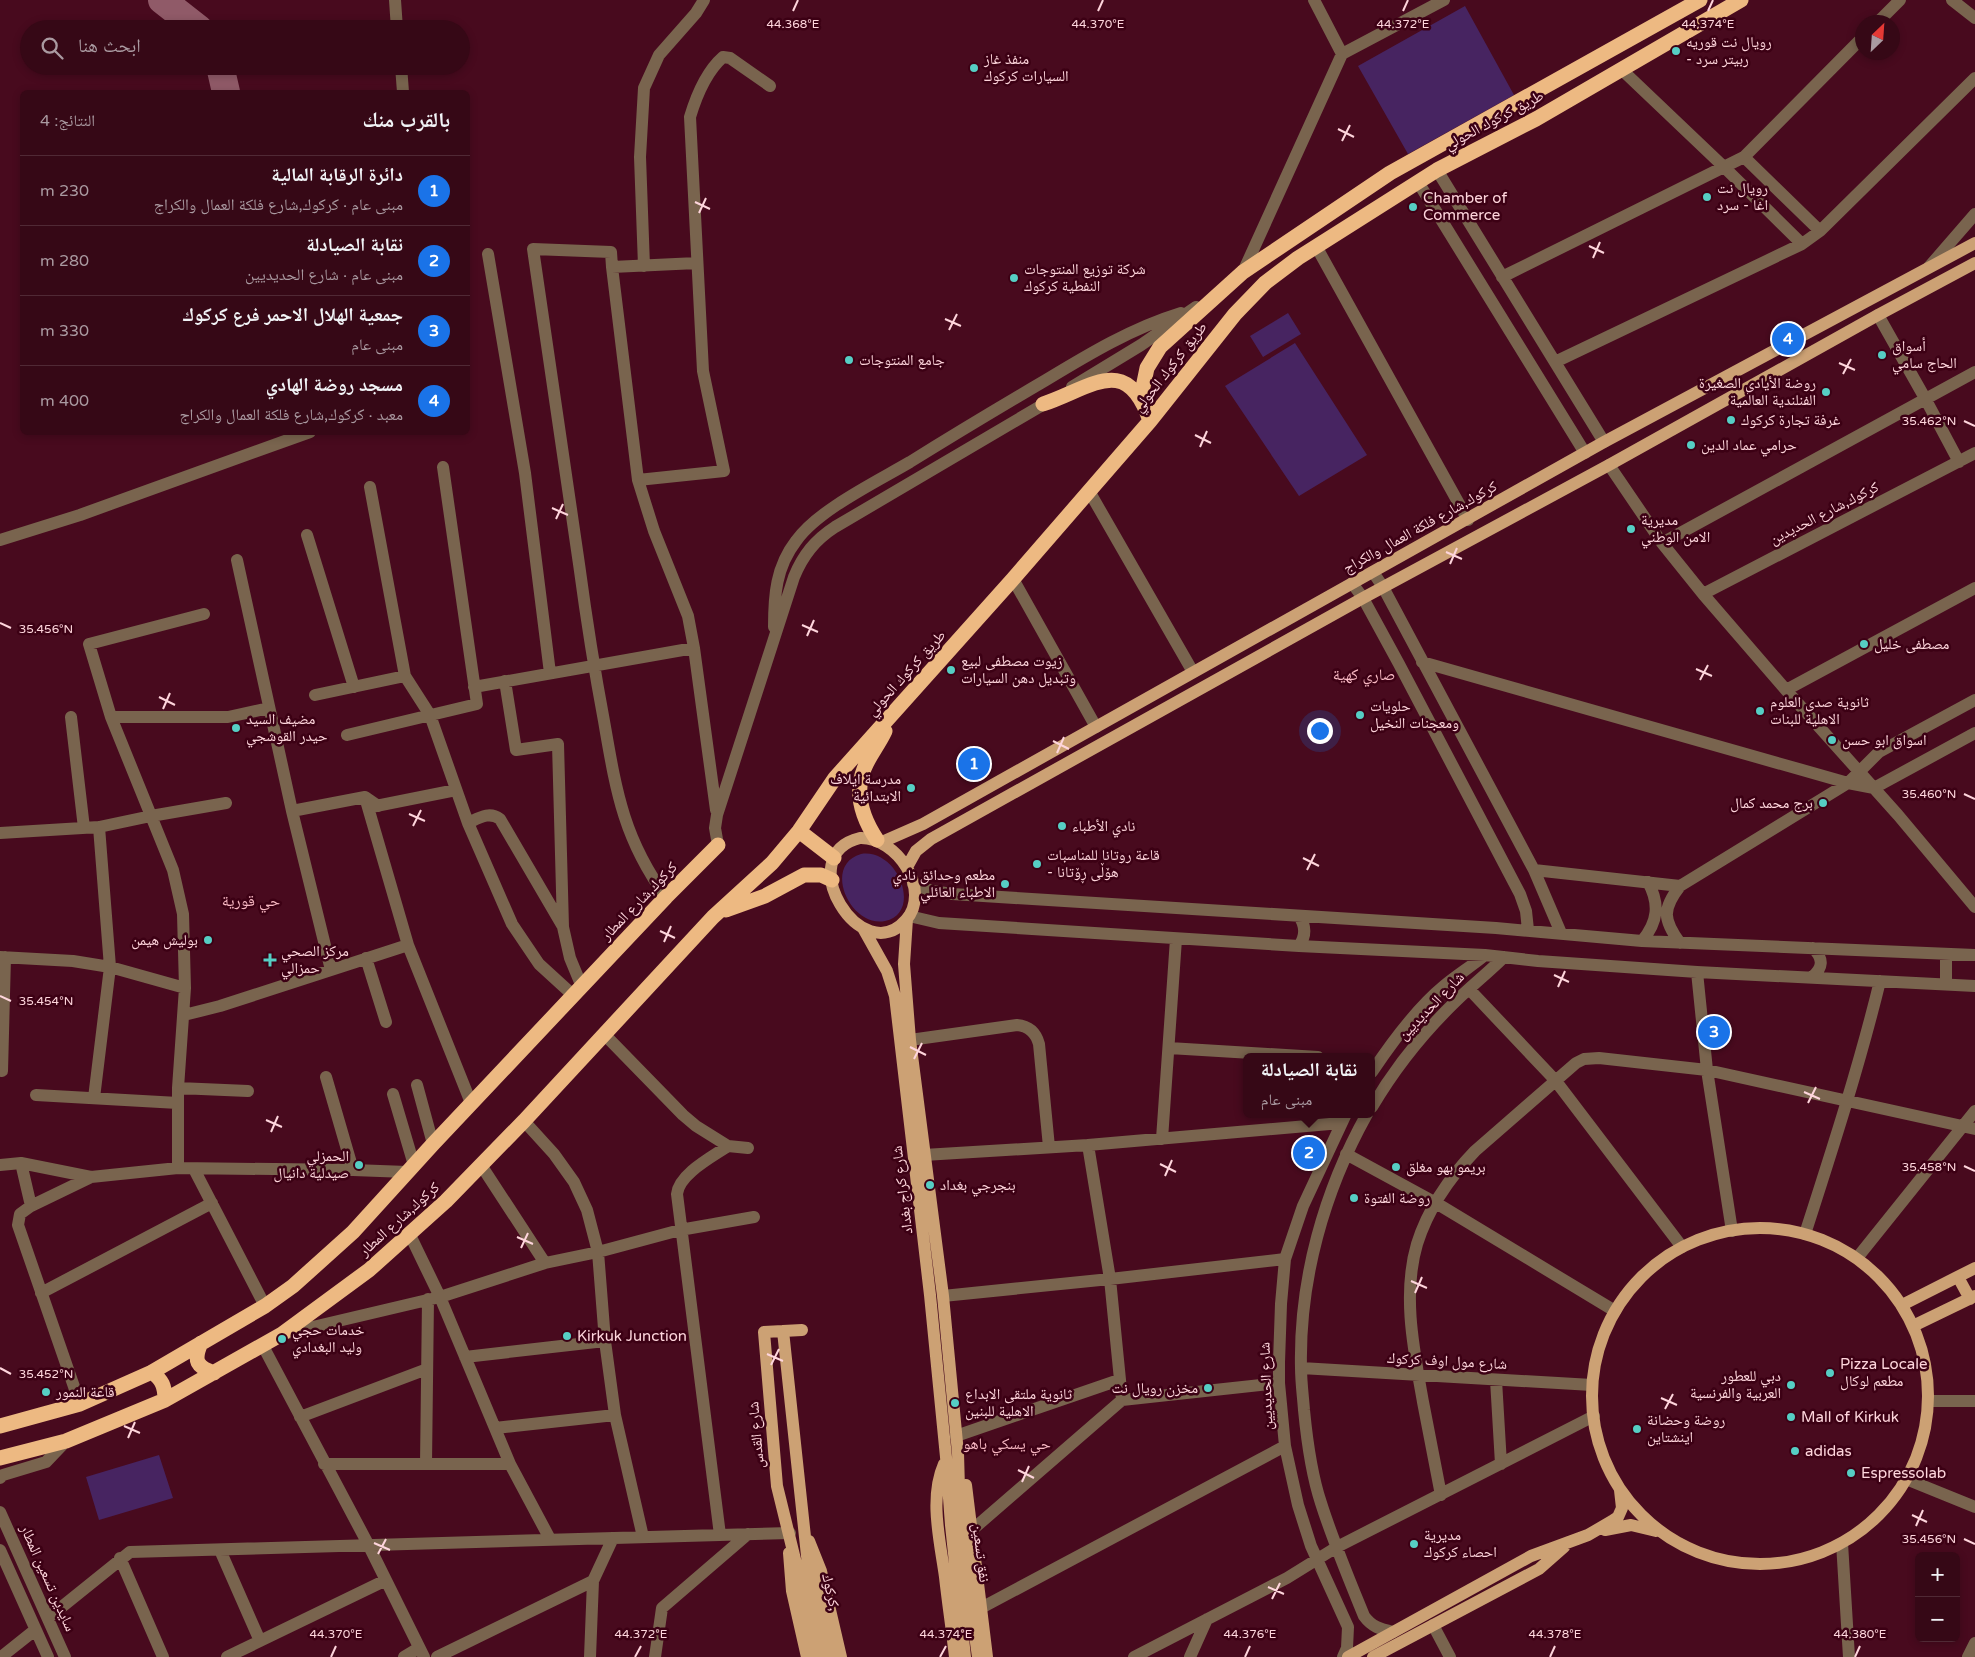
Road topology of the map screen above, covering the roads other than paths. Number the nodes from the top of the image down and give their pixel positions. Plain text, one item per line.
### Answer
1 (395, 0) edge
2 (704, 0) edge
3 (1314, 0) edge
4 (1444, 0) edge
5 (1700, 0) edge
6 (1741, 0) edge
7 (1900, 0) edge
8 (1952, 0) edge
9 (1885, 15) edge
10 (1975, 18) edge
11 (396, 20) edge
12 (1855, 45) edge
13 (1342, 54) junction
14 (1620, 69) junction
15 (402, 75) edge
16 (1975, 78) edge
17 (770, 86) dead end
18 (403, 90) edge
19 (1525, 96) junction
20 (1536, 118) junction
21 (1744, 158) junction
22 (1724, 167) junction
23 (1437, 170) junction
24 (1418, 182) junction
25 (1975, 214) edge
26 (1820, 230) junction
27 (1975, 243) edge
28 (1802, 244) junction
29 (1316, 246) junction
30 (488, 254) dead end
31 (697, 263) junction
32 (1975, 264) edge
33 (644, 266) junction
34 (612, 267) junction
35 (1928, 269) junction
36 (1243, 272) junction
37 (1502, 277) junction
38 (1218, 295) junction
39 (1192, 309) junction
40 (1878, 315) junction
41 (1555, 362) junction
42 (1975, 372) edge
43 (1141, 397) junction
44 (1926, 400) junction
45 (1044, 404) junction
46 (1150, 421) junction
47 (302, 435) edge
48 (1604, 442) junction
49 (1585, 453) junction
50 (1975, 453) edge
51 (1959, 462) junction
52 (1609, 465) junction
53 (443, 467) dead end
54 (638, 480) junction
55 (370, 487) dead end
56 (1089, 491) junction
57 (1468, 520) junction
58 (306, 535) dead end
59 (0, 540) edge
60 (1662, 543) junction
61 (237, 560) dead end
62 (1373, 572) junction
63 (1013, 579) junction
64 (1352, 583) junction
65 (1383, 587) junction
66 (1975, 588) edge
67 (1703, 594) junction
68 (1363, 598) junction
69 (204, 614) dead end
70 (774, 639) junction
71 (694, 648) junction
72 (1422, 662) junction
73 (593, 666) junction
74 (1193, 672) junction
75 (550, 673) junction
76 (406, 676) junction
77 (505, 681) junction
78 (474, 686) junction
79 (354, 687) junction
80 (1786, 690) junction
81 (315, 695) dead end
82 (1975, 700) edge
83 (269, 708) junction
84 (430, 715) junction
85 (890, 716) junction
86 (71, 717) dead end
87 (111, 717) junction
88 (1096, 727) junction
89 (1975, 733) edge
90 (346, 735) dead end
91 (1859, 772) junction
92 (1848, 783) junction
93 (1874, 788) junction
94 (456, 790) junction
95 (226, 803) dead end
96 (370, 804) junction
97 (292, 810) junction
98 (717, 815) junction
99 (151, 816) junction
100 (468, 823) junction
101 (99, 827) junction
102 (84, 828) junction
103 (799, 830) junction
104 (0, 833) edge
105 (880, 841) junction
106 (718, 846) joint
107 (834, 858) junction
108 (907, 867) junction
109 (1534, 870) junction
110 (832, 880) junction
111 (1648, 882) junction
112 (913, 884) junction
113 (1680, 886) junction
114 (741, 893) joint
115 (666, 896) junction
116 (1975, 907) edge
117 (719, 912) junction
118 (1299, 916) junction
119 (908, 918) junction
120 (563, 927) junction
121 (863, 928) junction
122 (1528, 930) junction
123 (1560, 932) junction
124 (1176, 939) junction
125 (1642, 941) junction
126 (1680, 943) junction
127 (408, 945) junction
128 (1299, 946) junction
129 (1814, 948) junction
130 (1946, 954) junction
131 (1975, 955) edge
132 (1485, 956) junction
133 (3, 957) edge
134 (366, 958) junction
135 (1504, 958) junction
136 (110, 967) junction
137 (331, 970) junction
138 (1697, 972) junction
139 (1812, 978) junction
140 (1880, 981) junction
141 (1946, 984) junction
142 (1975, 986) edge
143 (185, 988) junction
144 (1469, 989) junction
145 (578, 992) junction
146 (184, 1015) junction
147 (386, 1022) dead end
148 (604, 1035) junction
149 (910, 1040) junction
150 (1169, 1048) junction
151 (1252, 1053) edge
152 (1375, 1060) edge
153 (1707, 1070) junction
154 (2, 1071) dead end
155 (326, 1077) dead end
156 (1555, 1080) junction
157 (417, 1085) dead end
158 (178, 1088) junction
159 (248, 1091) dead end
160 (393, 1094) dead end
161 (36, 1095) dead end
162 (94, 1098) junction
163 (1848, 1101) junction
164 (1375, 1102) edge
165 (178, 1103) junction
166 (471, 1103) junction
167 (1975, 1111) edge
168 (1365, 1118) edge
169 (1343, 1119) edge
170 (524, 1121) junction
171 (1969, 1128) edge
172 (1162, 1139) junction
173 (433, 1144) junction
174 (1088, 1145) junction
175 (728, 1146) junction
176 (1049, 1147) junction
177 (748, 1148) dead end
178 (924, 1154) junction
179 (1346, 1154) junction
180 (21, 1163) junction
181 (0, 1165) edge
182 (481, 1165) junction
183 (178, 1168) junction
184 (194, 1169) junction
185 (410, 1169) junction
186 (353, 1170) junction
187 (91, 1177) junction
188 (212, 1203) junction
189 (1436, 1203) junction
190 (31, 1206) junction
191 (1304, 1206) junction
192 (1324, 1213) junction
193 (754, 1217) dead end
194 (680, 1230) junction
195 (1732, 1231) junction
196 (1805, 1234) junction
197 (410, 1235) junction
198 (1682, 1248) junction
199 (598, 1252) junction
200 (1857, 1258) junction
201 (1285, 1259) junction
202 (545, 1263) junction
203 (1975, 1268) edge
204 (1958, 1277) junction
205 (1110, 1279) junction
206 (41, 1293) junction
207 (943, 1296) junction
208 (434, 1298) junction
209 (1972, 1298) edge
210 (1902, 1305) junction
211 (265, 1306) junction
212 (1615, 1310) junction
213 (1913, 1326) junction
214 (802, 1330) dead end
215 (783, 1331) junction
216 (282, 1334) junction
217 (605, 1341) junction
218 (201, 1344) junction
219 (263, 1346) junction
220 (465, 1357) junction
221 (1301, 1368) junction
222 (427, 1369) junction
223 (152, 1372) junction
224 (214, 1373) junction
225 (1419, 1376) junction
226 (1119, 1380) junction
227 (1496, 1380) junction
228 (1279, 1383) junction
229 (1592, 1385) junction
230 (165, 1400) junction
231 (1122, 1400) junction
232 (1929, 1401) junction
233 (1975, 1402) edge
234 (80, 1404) junction
235 (615, 1416) junction
236 (1594, 1416) junction
237 (300, 1417) junction
238 (0, 1426) edge
239 (495, 1428) junction
240 (956, 1436) junction
241 (66, 1441) junction
242 (1285, 1446) junction
243 (952, 1455) junction
244 (0, 1458) edge
245 (324, 1464) junction
246 (426, 1464) junction
247 (510, 1464) junction
248 (1501, 1464) junction
249 (0, 1478) edge
250 (1906, 1479) junction
251 (1618, 1485) junction
252 (1441, 1495) junction
253 (1975, 1507) edge
254 (0, 1512) edge
255 (972, 1530) junction
256 (790, 1533) junction
257 (804, 1533) junction
258 (748, 1534) junction
259 (720, 1535) junction
260 (643, 1537) junction
261 (1582, 1537) junction
262 (1669, 1537) junction
263 (5, 1538) edge
264 (613, 1538) junction
265 (550, 1539) junction
266 (1842, 1543) junction
267 (368, 1544) junction
268 (1337, 1547) junction
269 (220, 1550) junction
270 (120, 1558) junction
271 (2, 1559) edge
272 (1317, 1559) junction
273 (384, 1581) junction
274 (593, 1581) junction
275 (981, 1608) junction
276 (48, 1618) junction
277 (1207, 1620) junction
278 (1432, 1625) junction
279 (35, 1630) junction
280 (1393, 1632) junction
281 (260, 1641) junction
282 (1975, 1643) edge
283 (1398, 1645) junction
284 (421, 1653) edge
285 (1, 1657) edge
286 (48, 1657) edge
287 (66, 1657) edge
288 (163, 1657) edge
289 (228, 1657) edge
290 (404, 1657) edge
291 (437, 1657) edge
292 (590, 1657) edge
293 (655, 1657) edge
294 (807, 1657) edge
295 (819, 1657) edge
296 (829, 1657) edge
297 (841, 1657) edge
298 (955, 1657) edge
299 (965, 1657) edge
300 (978, 1657) edge
301 (987, 1657) edge
302 (1134, 1657) edge
303 (1190, 1657) edge
304 (1343, 1657) edge
305 (1348, 1657) edge
306 (1373, 1657) edge
307 (1387, 1657) edge
308 (1450, 1657) edge
309 (1850, 1657) edge
310 (1968, 1657) edge

1 - 11 street
2 - 33 street
3 - 13 street
4 - 13 street
5 - 19 highway, طريق كركوك الحولي
6 - 14 highway, طريق كركوك الحولي
7 - 9 street
8 - 10 street
12 - 21 street
13 - 36 street
14 - 20 highway, طريق كركوك الحولي
14 - 22 street
15 - 18 street
16 - 26 street
17 - 31 street
19 - 20 highway
19 - 36 highway, طريق كركوك الحولي
20 - 23 highway, طريق كركوك الحولي
21 - 22 street
21 - 26 street
22 - 28 street
22 - 37 street
23 - 24 highway, طريق كركوك الحولي
23 - 37 street
24 - 29 highway, طريق كركوك الحولي
24 - 49 street
25 - 35 street
26 - 28 street
27 - 35 main road, كركوك,شارع فلكة العمال والكراج
28 - 41 street
29 - 46 highway, طريق كركوك الحولي
29 - 57 street
30 - 75 street
31 - 33 street
31 - 54 street
32 - 40 main road
33 - 34 street
34 - 54 street
34 - 73 street
35 - 48 main road, كركوك,شارع فلكة العمال والكراج
36 - 38 highway, طريق كركوك الحولي
37 - 41 street
38 - 39 street
38 - 43 highway, طريق كركوك الحولي
39 - 45 street
39 - 70 street
40 - 44 street
40 - 52 main road
41 - 48 street
42 - 44 street
43 - 45 highway
43 - 46 highway
44 - 51 street
44 - 60 street
45 - 70 street
46 - 56 highway, طريق كركوك الحولي
47 - 59 street
48 - 49 main road, كركوك,شارع فلكة العمال والكراج
49 - 57 main road, كركوك,شارع فلكة العمال والكراج
50 - 51 street, كركوك,شارع الحديدين
51 - 67 street, كركوك,شارع الحديدين
52 - 60 street
52 - 65 main road
53 - 78 street
54 - 71 street
55 - 76 street
56 - 63 highway, طريق كركوك الحولي
56 - 74 street
57 - 62 main road, كركوك,شارع فلكة العمال والكراج
58 - 79 street
60 - 67 street
61 - 83 street
62 - 64 main road, كركوك,شارع فلكة العمال والكراج
62 - 65 street
63 - 85 highway, طريق كركوك الحولي
63 - 88 street
64 - 68 street
64 - 74 main road, كركوك,شارع فلكة العمال والكراج
65 - 68 main road
65 - 72 street
66 - 80 street
67 - 80 street
68 - 108 main road
68 - 122 street
69 - 87 street
70 - 98 street
71 - 73 street
71 - 98 street
72 - 92 street
72 - 109 street
73 - 75 street
73 - 115 street
74 - 88 main road, كركوك,شارع فلكة العمال والكراج
75 - 77 street
76 - 79 street
76 - 84 street
77 - 78 street
77 - 120 street
78 - 84 street
79 - 81 street
80 - 91 street
82 - 91 street
83 - 87 street
83 - 97 street
84 - 90 street
84 - 94 street
85 - 103 highway, طريق كركوك الحولي
85 - 105 highway
86 - 102 street
87 - 99 street
88 - 105 main road, كركوك,شارع فلكة العمال والكراج
89 - 93 street
91 - 92 street
91 - 93 street
92 - 93 street
92 - 113 street
93 - 116 street
94 - 96 street
94 - 100 street
95 - 99 street
96 - 97 street
96 - 127 street
97 - 137 street
98 - 106 street
99 - 101 street
99 - 143 street
100 - 120 street
100 - 145 street
101 - 102 street
101 - 136 street
102 - 104 street
103 - 107 highway
103 - 114 highway, طريق كركوك الحولي
105 - 107 main road
105 - 108 main road
106 - 115 highway, كركوك,شارع المطار
107 - 110 main road
108 - 112 main road
109 - 111 street
109 - 123 street
110 - 117 highway
110 - 121 main road
111 - 113 street
111 - 125 street
112 - 118 street
112 - 119 main road
113 - 126 street
114 - 117 highway, كركوك,شارع المطار
115 - 145 highway, كركوك,شارع المطار
117 - 148 highway, كركوك,شارع المطار
118 - 122 street
118 - 128 street
119 - 121 main road
119 - 124 street
119 - 149 main road, شارع كراج بغداد
120 - 145 street
121 - 243 main road, شارع كراج بغداد
122 - 123 street
123 - 125 street
124 - 128 street
124 - 150 street
125 - 126 street
126 - 129 street
127 - 134 street
127 - 166 street
128 - 132 street
129 - 130 street
129 - 139 street
130 - 131 street
130 - 141 street
132 - 135 street
132 - 152 street, شارع الحديديين
133 - 136 street
133 - 154 street
134 - 137 street
134 - 147 street
135 - 138 street
135 - 144 street, شارع الحديديين
136 - 143 street
136 - 162 street
137 - 146 street
138 - 139 street
138 - 153 street
139 - 140 street
140 - 141 street
140 - 163 street
141 - 142 street
143 - 146 street
144 - 156 street
144 - 164 street, شارع الحديديين
145 - 166 highway, كركوك,شارع المطار
146 - 158 street
148 - 170 highway, كركوك,شارع المطار
148 - 175 street
149 - 176 street
149 - 178 main road, شارع كراج بغداد
150 - 151 street
150 - 172 street
153 - 156 street
153 - 163 street
153 - 195 street
155 - 186 street
156 - 189 street
156 - 198 street
157 - 173 street
158 - 159 street
158 - 165 street
160 - 185 street
161 - 162 street
162 - 165 street
163 - 171 street
163 - 196 street
165 - 183 street
166 - 173 highway, كركوك,شارع المطار
167 - 171 street
168 - 179 street
169 - 172 street
169 - 191 street, شارع الحديديين
170 - 182 highway, كركوك,شارع المطار
170 - 199 street
171 - 200 street
172 - 174 street
173 - 185 highway, كركوك,شارع المطار
174 - 176 street
174 - 205 street
175 - 177 street
175 - 194 street
176 - 178 street
178 - 207 main road, شارع كراج بغداد
179 - 189 street
179 - 192 street
180 - 181 street
180 - 187 street
180 - 190 street
182 - 197 highway, كركوك,شارع المطار
182 - 202 street
183 - 184 street
183 - 187 street
184 - 186 street
184 - 188 street
185 - 186 street
185 - 211 highway, كركوك,شارع المطار
187 - 190 street
188 - 206 street
188 - 211 street
189 - 212 street
189 - 225 street
190 - 206 street
191 - 192 street
191 - 201 street, شارع الحديديين
192 - 221 street
193 - 194 street
194 - 199 street
194 - 259 street
195 - 196 main road
195 - 198 main road
196 - 200 main road
197 - 208 street
197 - 216 highway, كركوك,شارع المطار
198 - 212 main road
199 - 202 street
199 - 217 street
200 - 210 main road
201 - 205 street
201 - 228 street, شارع الحديديين
202 - 208 street
203 - 204 main road
204 - 209 main road
204 - 210 main road
205 - 207 street
205 - 226 street
206 - 234 street
207 - 240 main road, شارع كراج بغداد
208 - 216 street
208 - 220 street
208 - 222 street
209 - 213 main road
210 - 213 main road
211 - 218 highway, كركوك,شارع المطار
212 - 229 main road
213 - 232 main road
214 - 215 main road
215 - 256 main road, شارع القدس
215 - 257 main road
216 - 219 highway, كركوك,شارع المطار
217 - 220 street
217 - 235 street
218 - 223 highway, كركوك,شارع المطار
218 - 224 highway
219 - 224 highway, كركوك,شارع المطار
219 - 237 street
220 - 239 street
221 - 225 street, شارع مول اوف كركوك
221 - 268 street
222 - 237 street
222 - 246 street
223 - 230 highway
223 - 234 highway, كركوك,شارع المطار
224 - 230 highway, كركوك,شارع المطار
225 - 227 street, شارع مول اوف كركوك
225 - 252 street
226 - 231 street
226 - 240 street
227 - 229 street, شارع مول اوف كركوك
227 - 248 street
228 - 231 street
228 - 242 street, شارع الحديديين
229 - 236 main road
230 - 241 highway, كركوك,شارع المطار
231 - 255 street
232 - 233 street
232 - 250 main road
234 - 238 highway, كركوك,شارع المطار
235 - 239 street
235 - 260 street
236 - 248 street
236 - 251 main road
237 - 245 street
239 - 247 street
240 - 243 main road, شارع كراج بغداد
241 - 244 highway, كركوك,شارع المطار
241 - 249 street
242 - 272 street, شارع الحديديين
242 - 275 street
243 - 255 main road
243 - 298 main road
243 - 299 main road, نفق تسعين
243 - 300 main road, نفق تسعين
245 - 246 street
245 - 267 street
246 - 247 street
247 - 265 street
248 - 252 street
250 - 253 street
250 - 266 main road
251 - 261 main road
251 - 262 main road
252 - 268 street
254 - 263 street, سايدين تسعين المطار
255 - 275 main road
256 - 258 street
256 - 294 main road
256 - 295 main road
257 - 296 main road, كركوك,
257 - 297 main road
258 - 259 street
258 - 293 street
259 - 260 street
260 - 264 street
261 - 262 main road
261 - 278 main road
261 - 280 main road
262 - 266 main road
263 - 276 street, سايدين تسعين المطار
264 - 265 street
264 - 274 street
265 - 267 street
266 - 309 street
267 - 269 street
267 - 273 street
268 - 272 street
268 - 280 street
269 - 270 street
269 - 281 street
270 - 276 street
270 - 288 street
271 - 279 street
272 - 277 street
272 - 304 street, شارع الحديديين
273 - 281 street
273 - 284 street
274 - 291 street
274 - 292 street
275 - 301 main road
276 - 287 street, سايدين تسعين المطار
277 - 302 street
277 - 303 street
278 - 283 main road
278 - 308 street
279 - 285 street
279 - 286 street
280 - 305 main road
281 - 289 street
282 - 310 street
283 - 306 main road
283 - 307 street
284 - 290 street

